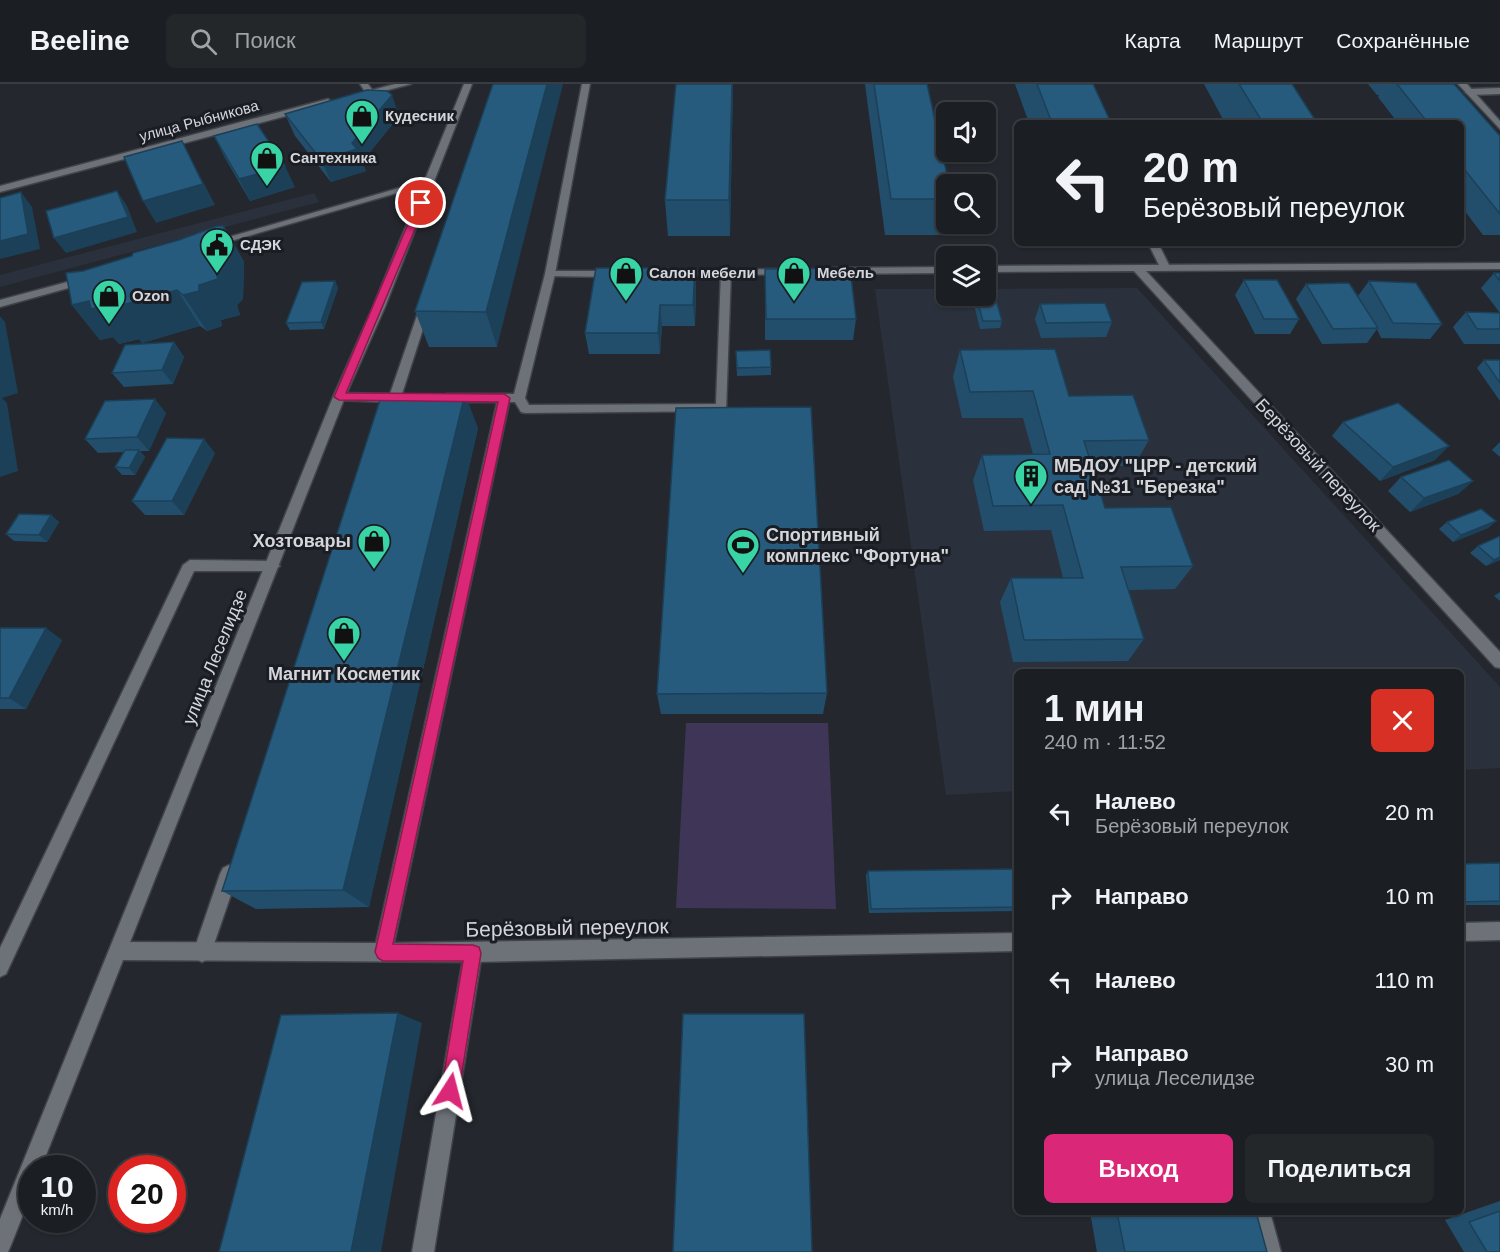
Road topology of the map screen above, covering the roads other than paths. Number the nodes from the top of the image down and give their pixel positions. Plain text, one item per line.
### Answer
1 (407, 84) edge
2 (468, 84) edge
3 (586, 84) edge
4 (1462, 84) edge
5 (367, 88) edge
6 (1500, 91) edge
7 (1469, 92) junction
8 (346, 98) edge
9 (335, 100) edge
10 (1500, 126) edge
11 (430, 182) junction
12 (0, 189) edge
13 (204, 246) edge
14 (1154, 246) edge
15 (1165, 267) junction
16 (1500, 267) edge
17 (1137, 268) junction
18 (996, 269) edge
19 (936, 270) edge
20 (819, 271) edge
21 (726, 272) junction
22 (795, 272) edge
23 (667, 273) edge
24 (550, 274) junction
25 (620, 274) edge
26 (102, 275) edge
27 (429, 295) edge
28 (0, 304) edge
29 (339, 397) junction
30 (395, 398) junction
31 (417, 398) edge
32 (439, 398) edge
33 (512, 398) junction
34 (387, 421) edge
35 (273, 566) junction
36 (1500, 662) edge
37 (233, 862) edge
38 (1500, 931) edge
39 (1464, 932) edge
40 (1014, 942) edge
41 (118, 951) junction
42 (383, 952) junction
43 (202, 953) junction
44 (473, 953) junction
45 (0, 968) edge
46 (1260, 1215) edge
47 (0, 1245) edge
48 (423, 1252) edge
49 (1270, 1252) edge

1 - 5 street
2 - 11 street, улица Леселидзе
3 - 24 street
4 - 7 street
5 - 8 street
6 - 7 street
7 - 10 street
9 - 12 street, улица Рыбникова
11 - 13 street
11 - 29 street, улица Леселидзе
14 - 15 street
15 - 16 street
15 - 17 street
17 - 18 street
17 - 36 street, Берёзовый переулок
19 - 20 street
21 - 22 street
21 - 23 street
21 - 33 street
24 - 25 street
24 - 33 street
26 - 28 street
27 - 30 street
29 - 30 street
29 - 35 street, улица Леселидзе
30 - 31 street
30 - 34 street
32 - 33 street
33 - 42 street
35 - 41 street, улица Леселидзе
35 - 45 street
37 - 43 street
38 - 39 street
40 - 44 street, Берёзовый переулок
41 - 43 street, Берёзовый переулок
41 - 47 street, улица Леселидзе
42 - 43 street, Берёзовый переулок
42 - 44 street, Берёзовый переулок
44 - 48 street
46 - 49 street

